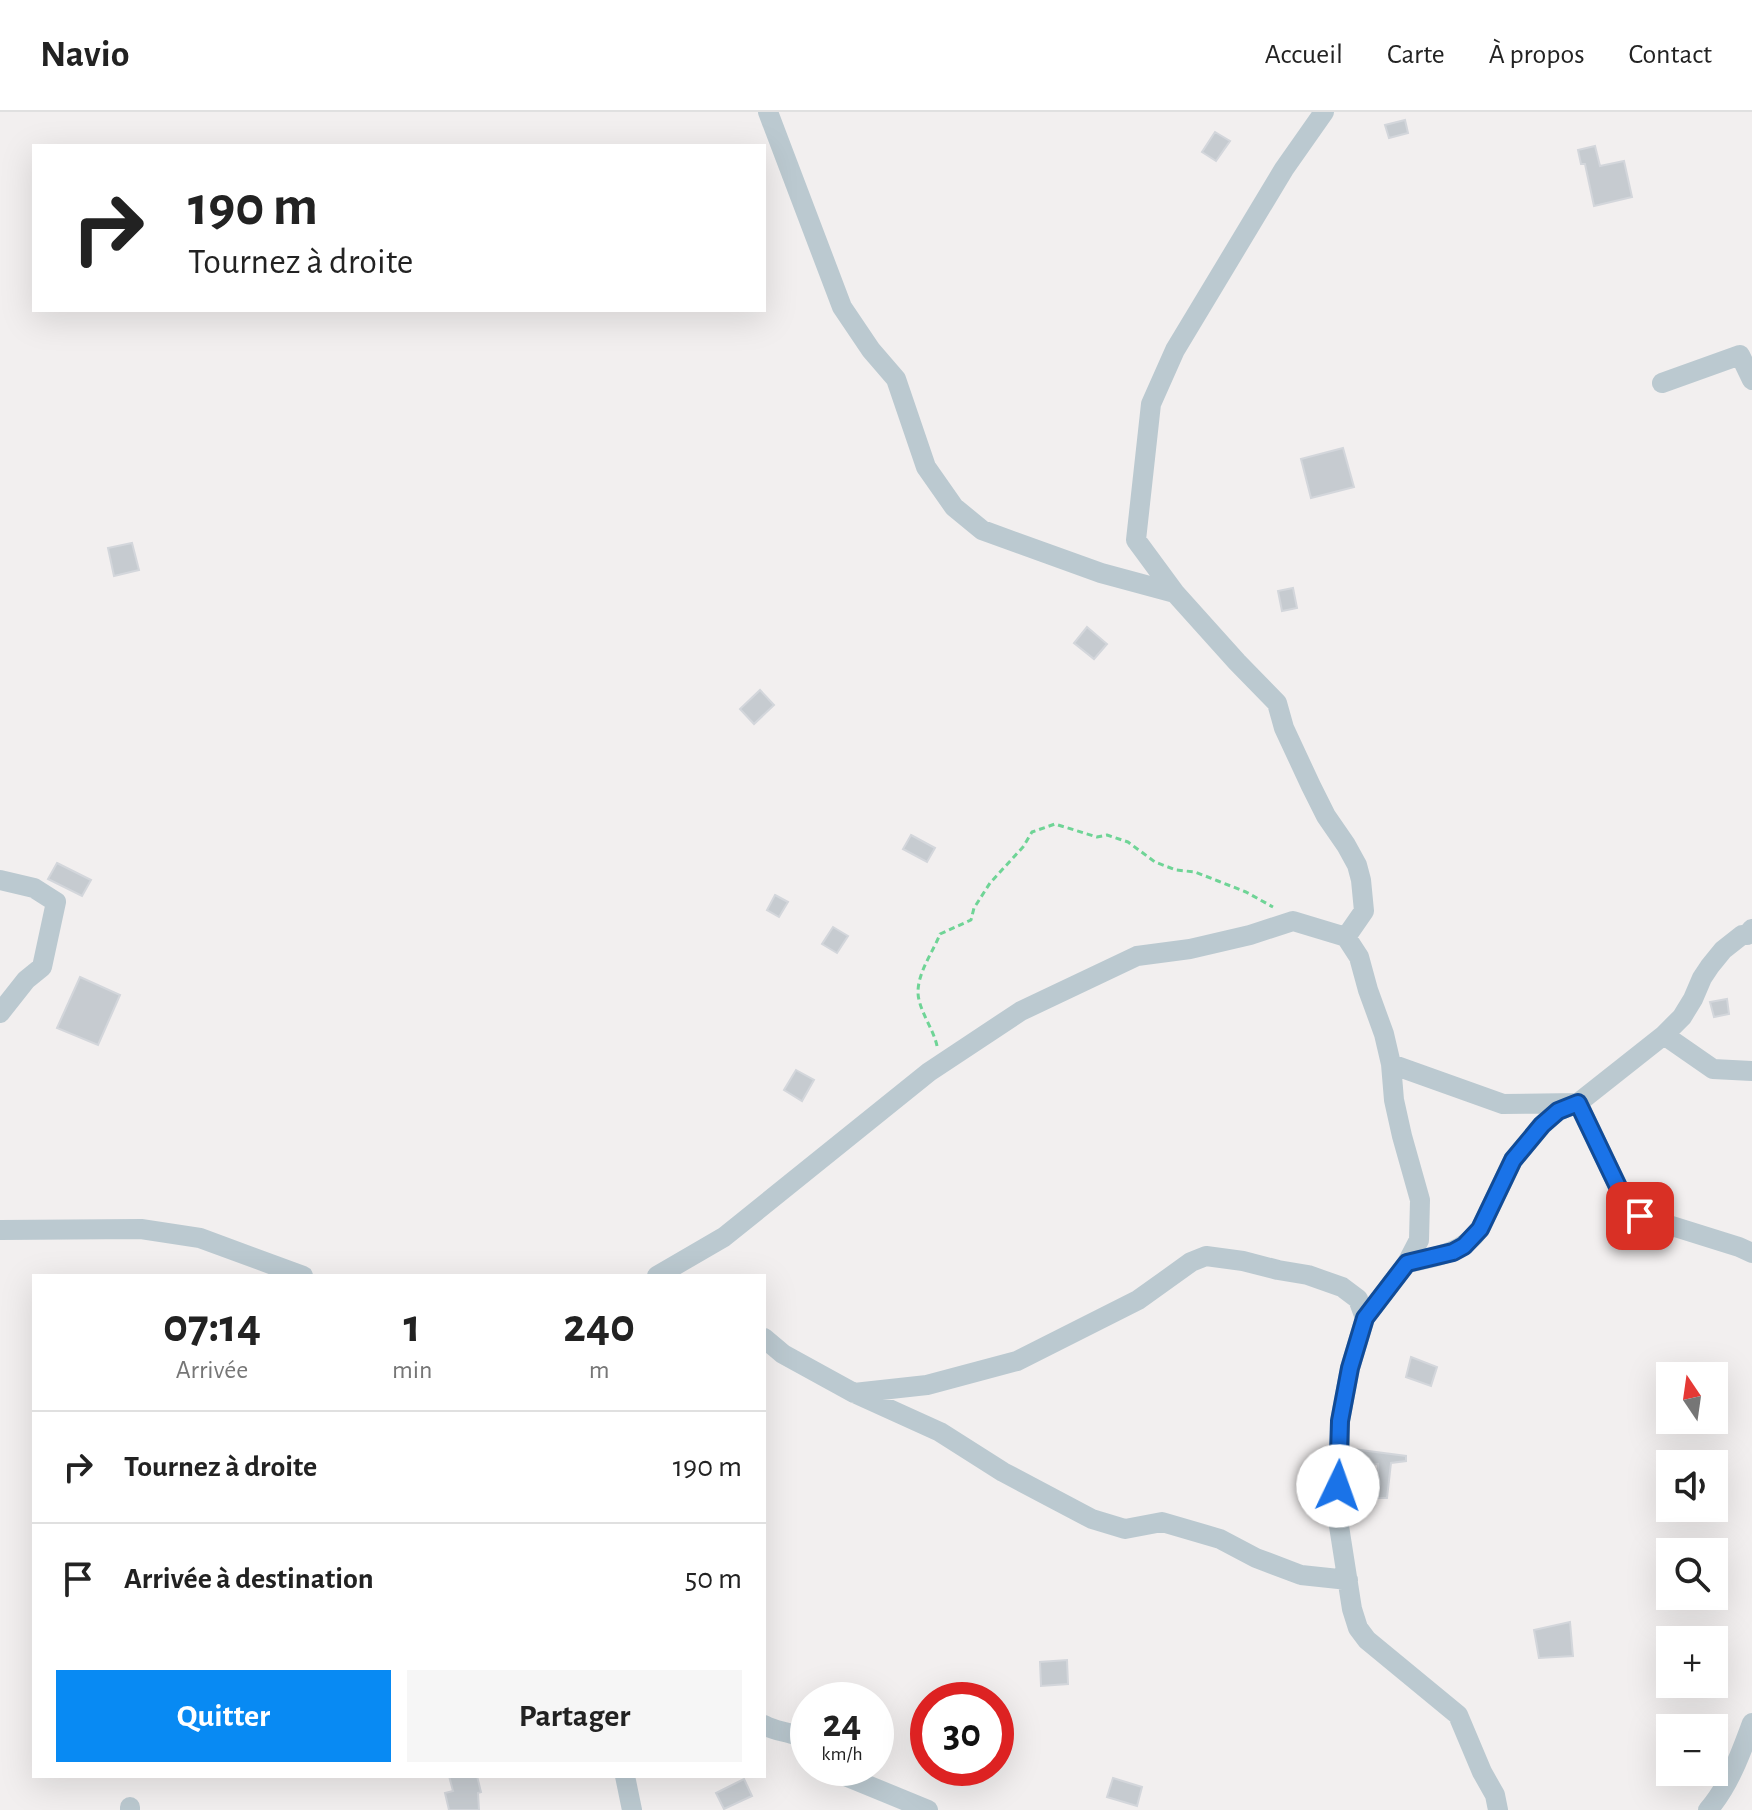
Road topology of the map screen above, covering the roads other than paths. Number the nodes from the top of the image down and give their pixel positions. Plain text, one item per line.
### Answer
1 (768, 112) edge
2 (1324, 112) edge
3 (1752, 380) edge
4 (1662, 383) dead end
5 (1175, 593) junction
6 (0, 880) edge
7 (1752, 929) edge
8 (1346, 937) junction
9 (0, 1013) edge
10 (1664, 1035) junction
11 (1391, 1064) junction
12 (1752, 1071) edge
13 (1578, 1103) junction
14 (0, 1230) edge
15 (1752, 1253) edge
16 (1407, 1263) junction
17 (298, 1274) edge
18 (668, 1274) edge
19 (1365, 1318) junction
20 (766, 1340) edge
21 (854, 1393) junction
22 (1348, 1580) junction
23 (1752, 1723) edge
24 (766, 1726) edge
25 (790, 1733) edge
26 (625, 1778) edge
27 (870, 1786) edge
28 (632, 1810) edge
29 (928, 1810) edge
30 (1498, 1810) edge
31 (1708, 1810) edge

1 - 5 street
2 - 5 street
3 - 4 street
5 - 8 street
6 - 9 street
7 - 10 street
8 - 11 street
8 - 18 street
10 - 12 street
10 - 13 street
11 - 13 street
11 - 16 street
13 - 15 street
13 - 16 street
14 - 17 street
16 - 19 street
19 - 21 street
19 - 22 street
20 - 21 street
21 - 22 street
22 - 30 street
23 - 31 street
24 - 25 street
26 - 28 street
27 - 29 street

